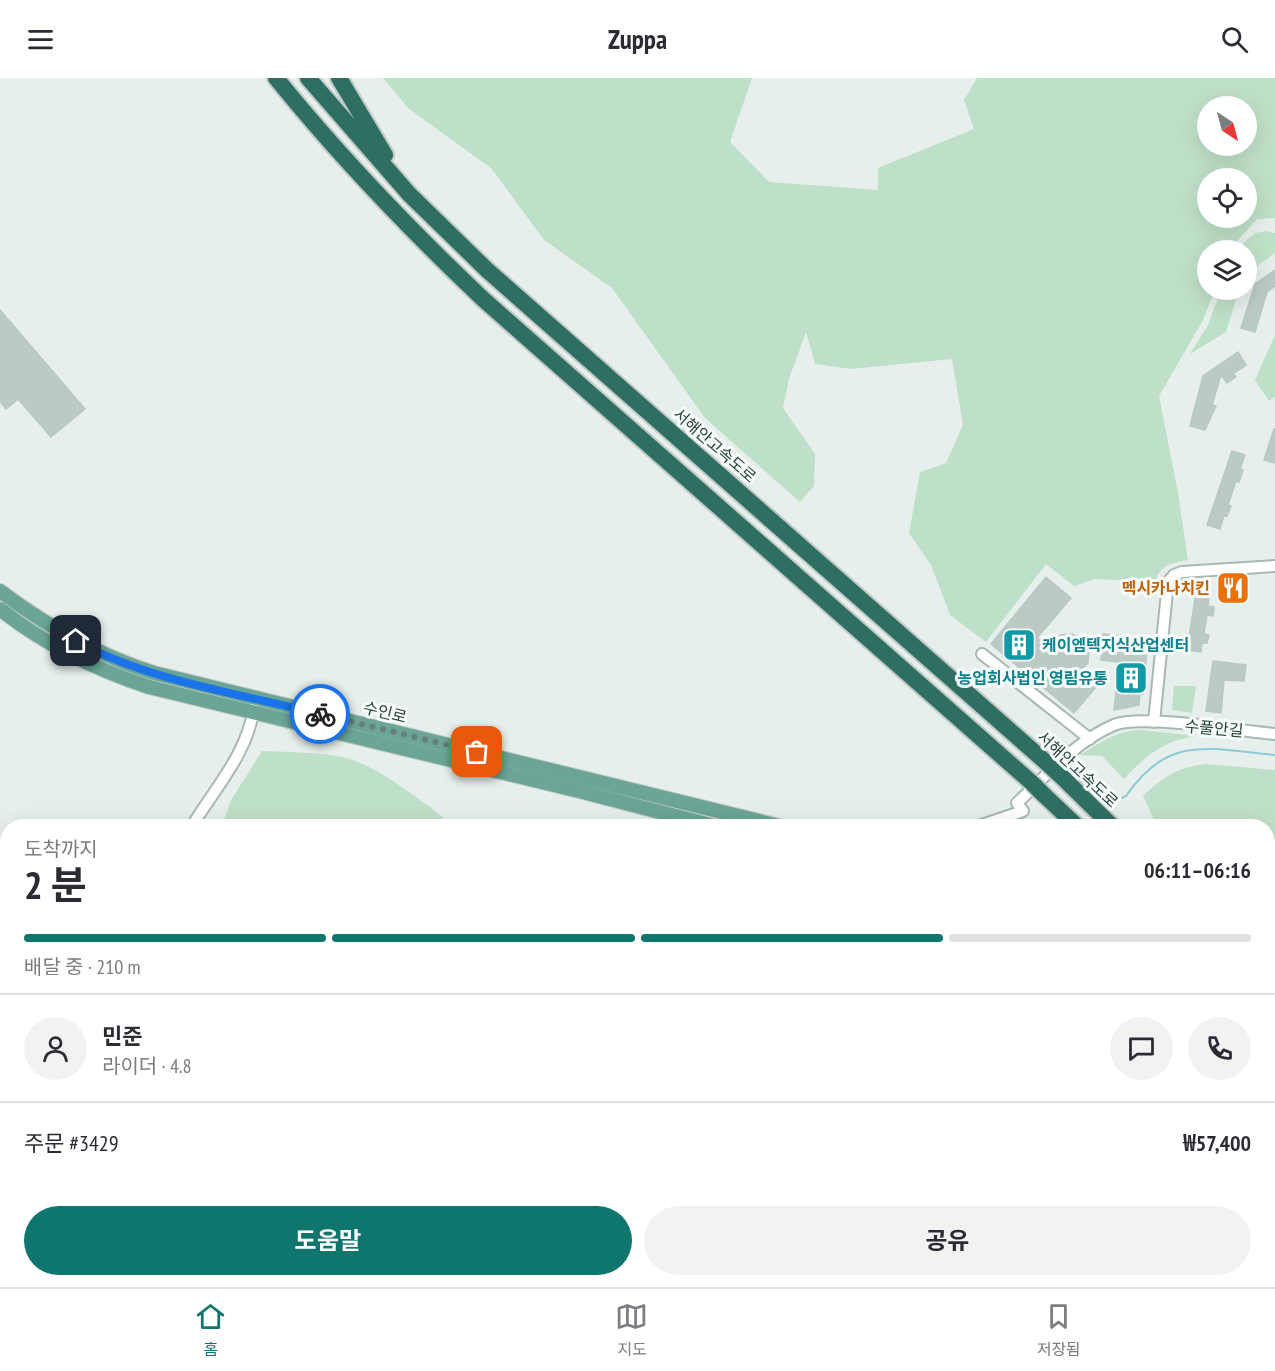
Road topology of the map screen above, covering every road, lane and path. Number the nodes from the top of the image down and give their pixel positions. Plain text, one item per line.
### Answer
1 (269, 78) edge
2 (276, 78) edge
3 (308, 78) edge
4 (339, 78) edge
5 (327, 141) junction
6 (409, 194) junction
7 (1275, 566) edge
8 (0, 591) edge
9 (0, 609) edge
10 (982, 654) dead end
11 (255, 698) junction
12 (254, 713) junction
13 (1154, 722) junction
14 (1275, 734) edge
15 (1090, 739) junction
16 (197, 819) edge
17 (687, 819) edge
18 (750, 819) edge
19 (1000, 819) edge
20 (1070, 819) edge
21 (1105, 819) edge

1 - 5 highway
2 - 5 highway
3 - 6 highway, 서해안고속도로
4 - 6 highway
5 - 20 highway
6 - 21 highway, 서해안고속도로, bridge
7 - 13 street
8 - 11 main road, 수인로
9 - 12 main road, 수인로
10 - 15 street
11 - 12 street
11 - 18 main road, 수인로
12 - 16 street
12 - 17 main road, 수인로
13 - 14 street, 수풀안길
13 - 15 street, 수풀안길
15 - 19 street, 수풀안길

